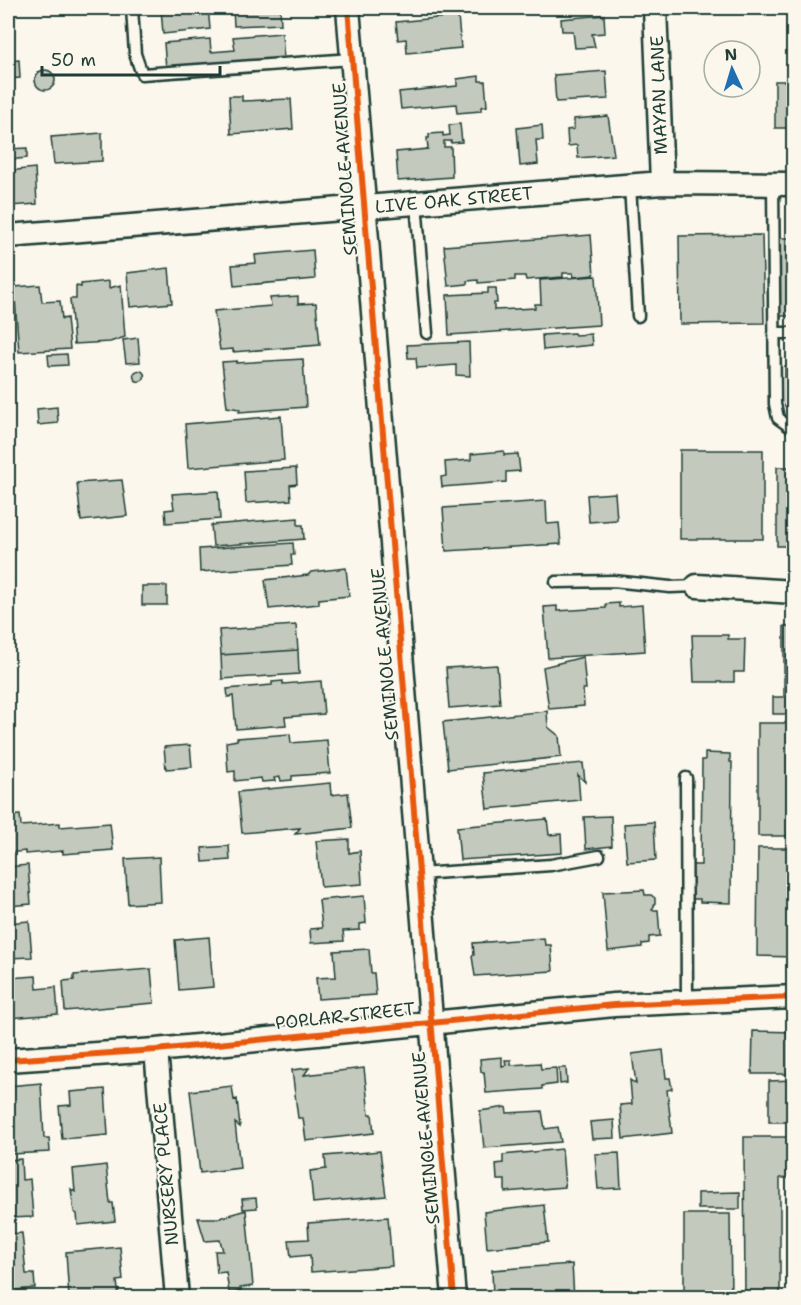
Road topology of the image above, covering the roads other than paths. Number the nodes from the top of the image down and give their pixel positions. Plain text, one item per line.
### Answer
1 (132, 8) edge
2 (348, 8) edge
3 (655, 8) edge
4 (352, 59) junction
5 (663, 183) junction
6 (783, 184) edge
7 (630, 186) junction
8 (416, 203) junction
9 (363, 208) junction
10 (8, 236) edge
11 (638, 315) dead end
12 (427, 333) dead end
13 (774, 333) junction
14 (794, 333) edge
15 (794, 426) edge
16 (556, 582) dead end
17 (697, 586) joint
18 (794, 592) edge
19 (686, 778) dead end
20 (599, 856) dead end
21 (418, 874) junction
22 (794, 997) edge
23 (687, 1001) junction
24 (431, 1023) junction
25 (156, 1050) junction
26 (8, 1060) edge
27 (177, 1298) edge
28 (454, 1298) edge

1 - 4 lane
2 - 4 street, SEMINOLE AVENUE
3 - 5 street, MAYAN LANE
4 - 9 street, SEMINOLE AVENUE
5 - 6 street, LIVE OAK STREET
5 - 7 street, LIVE OAK STREET
6 - 13 lane
7 - 8 street, LIVE OAK STREET
7 - 11 lane
8 - 9 street, LIVE OAK STREET
8 - 12 lane
9 - 10 street, LIVE OAK STREET
9 - 21 street, SEMINOLE AVENUE
13 - 14 lane
13 - 15 lane
16 - 17 lane
17 - 18 street
19 - 23 lane
20 - 21 lane
21 - 24 street, SEMINOLE AVENUE
22 - 23 street, POPLAR STREET
23 - 24 street, POPLAR STREET
24 - 25 street, POPLAR STREET
24 - 28 street, SEMINOLE AVENUE
25 - 26 street, POPLAR STREET
25 - 27 street, NURSERY PLACE

